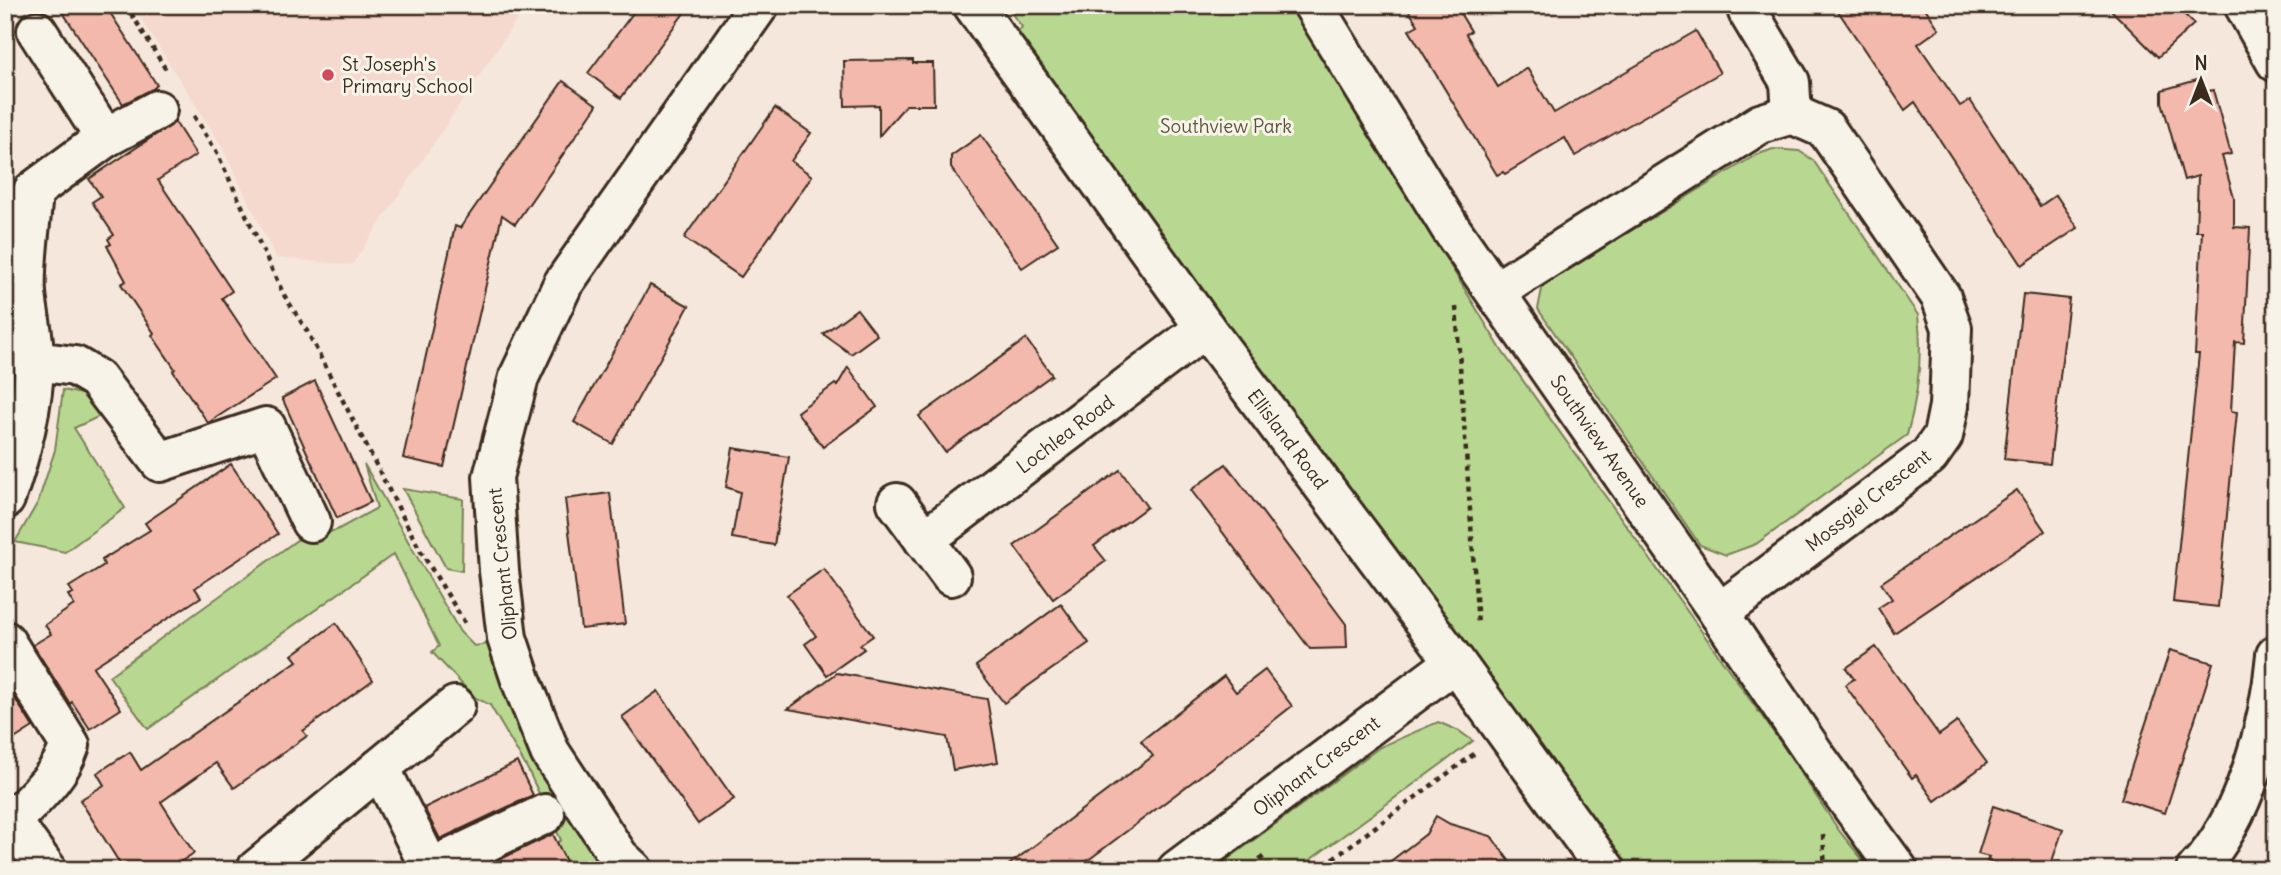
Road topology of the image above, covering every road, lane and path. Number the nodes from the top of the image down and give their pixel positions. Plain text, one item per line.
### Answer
1 (126, 5) edge
2 (759, 5) edge
3 (973, 5) edge
4 (1313, 5) edge
5 (2244, 5) edge
6 (1748, 12) dead end
7 (37, 31) dead end
8 (2276, 62) edge
9 (173, 100) junction
10 (1792, 114) junction
11 (105, 138) junction
12 (1496, 291) junction
13 (1456, 298) dead end
14 (16, 299) edge
15 (1205, 328) junction
16 (34, 361) junction
17 (5, 499) edge
18 (897, 503) dead end
19 (312, 522) dead end
20 (924, 540) junction
21 (951, 576) dead end
22 (1719, 613) junction
23 (507, 638) junction
24 (5, 641) edge
25 (2276, 655) edge
26 (1455, 662) junction
27 (455, 706) dead end
28 (1504, 733) junction
29 (380, 768) junction
30 (545, 814) dead end
31 (9, 817) edge
32 (431, 869) edge
33 (47, 870) edge
34 (256, 870) edge
35 (633, 870) edge
36 (1177, 870) edge
37 (1317, 870) edge
38 (1606, 870) edge
39 (1898, 870) edge
40 (2196, 870) edge

1 - 9 path
2 - 23 street, Oliphant Crescent
3 - 15 street, Ellisland Road
4 - 12 street, Southview Avenue
5 - 8 street
6 - 10 street
7 - 11 street
9 - 11 street
9 - 23 path
10 - 12 street
10 - 22 street, Mossgiel Crescent
11 - 14 street
12 - 22 street, Southview Avenue
13 - 26 path
14 - 16 street
15 - 20 street, Lochlea Road
15 - 26 street, Ellisland Road
16 - 17 street
16 - 19 street
18 - 20 street
20 - 21 street
22 - 39 street, Southview Avenue
23 - 35 street, Oliphant Crescent
24 - 31 street
25 - 40 street
26 - 28 street, Ellisland Road
26 - 36 street, Oliphant Crescent
27 - 29 street
28 - 37 path
28 - 38 street, Ellisland Road
29 - 32 street
29 - 34 street
30 - 32 street
31 - 33 street

